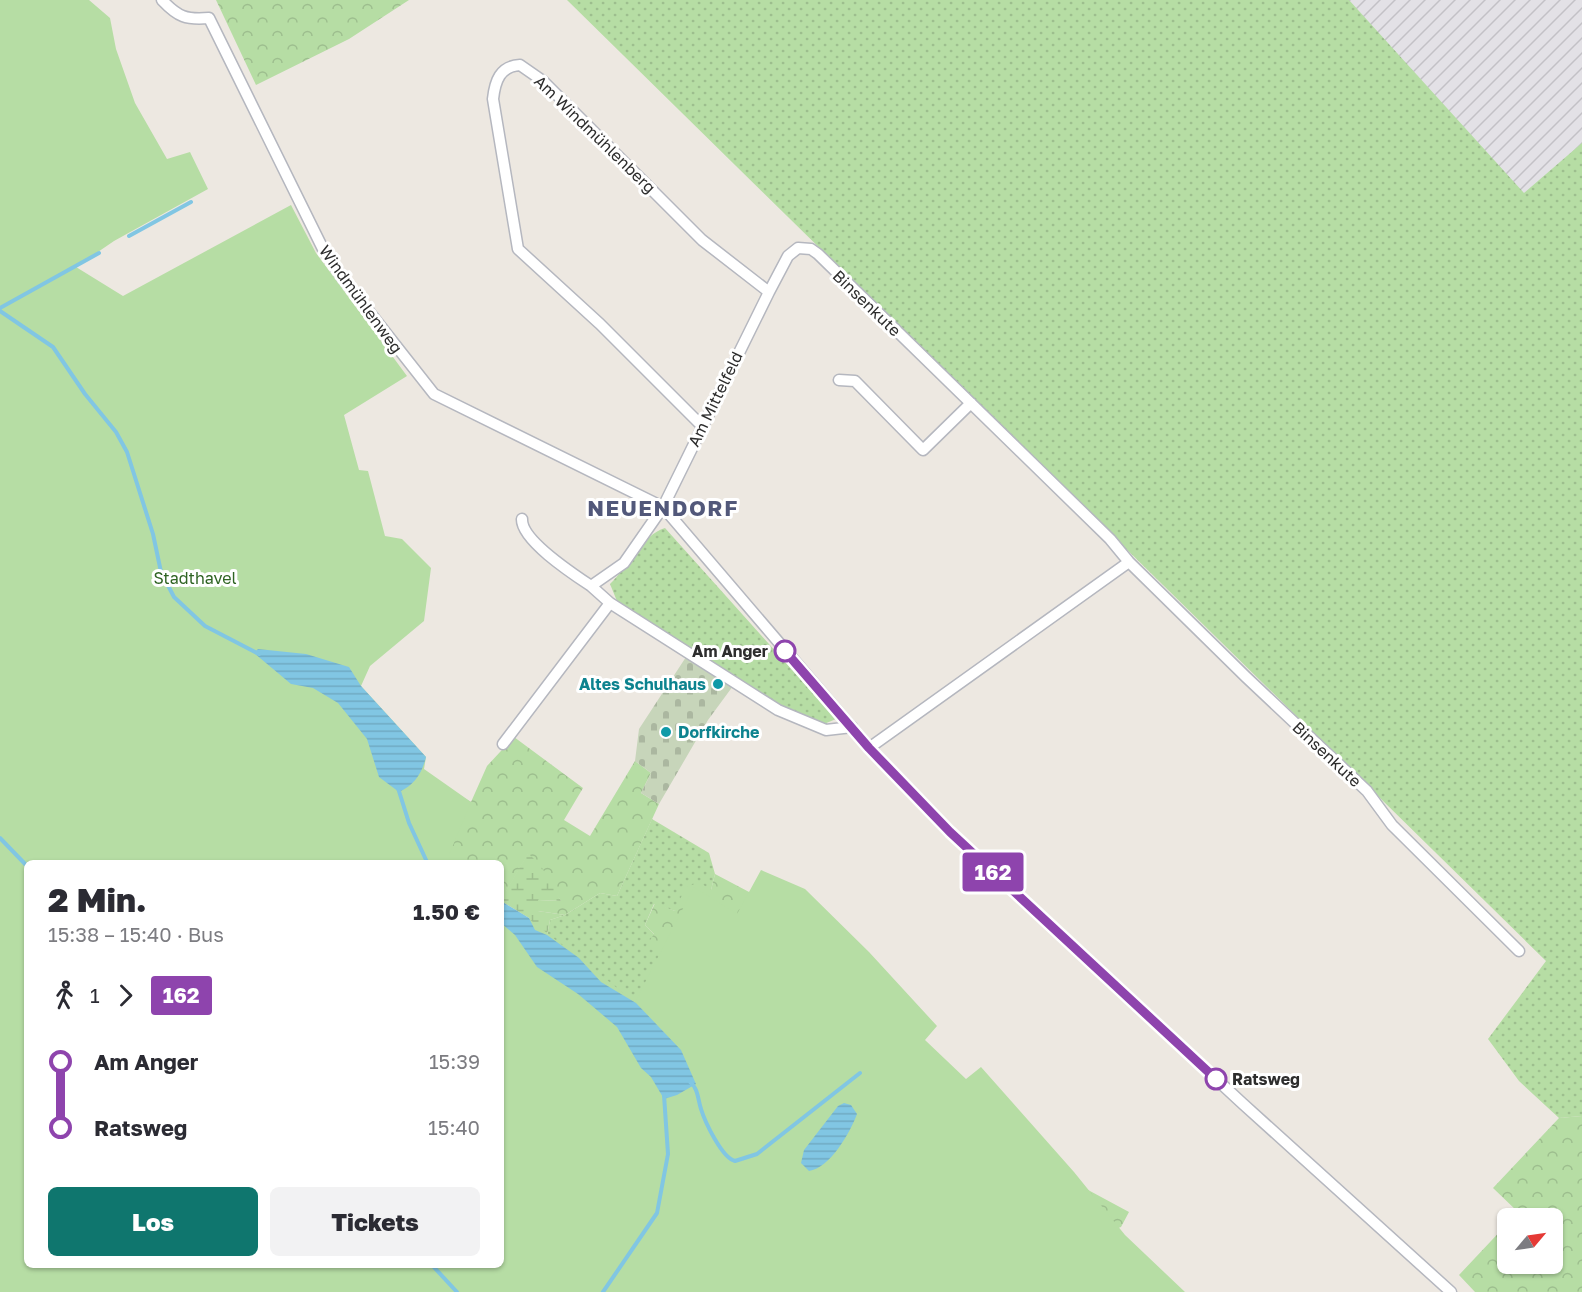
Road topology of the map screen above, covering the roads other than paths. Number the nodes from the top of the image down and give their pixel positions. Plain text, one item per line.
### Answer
1 (162, 0) edge
2 (769, 292) junction
3 (839, 380) dead end
4 (970, 403) junction
5 (702, 426) junction
6 (663, 507) junction
7 (522, 519) dead end
8 (1130, 562) junction
9 (591, 586) junction
10 (610, 603) junction
11 (852, 728) junction
12 (503, 744) dead end
13 (869, 748) junction
14 (1519, 951) dead end
15 (1451, 1292) edge

1 - 6 street, Windmühlenweg
2 - 4 street, Binsenkute
2 - 5 street, Am Mittelfeld
2 - 5 street, Am Windmühlenberg
3 - 4 street
4 - 8 street, Binsenkute
5 - 6 street, Am Mittelfeld
6 - 9 street
6 - 11 street
7 - 9 street
8 - 13 street
8 - 14 street, Binsenkute
9 - 10 street
10 - 11 street
10 - 12 street
11 - 13 street
13 - 15 street

